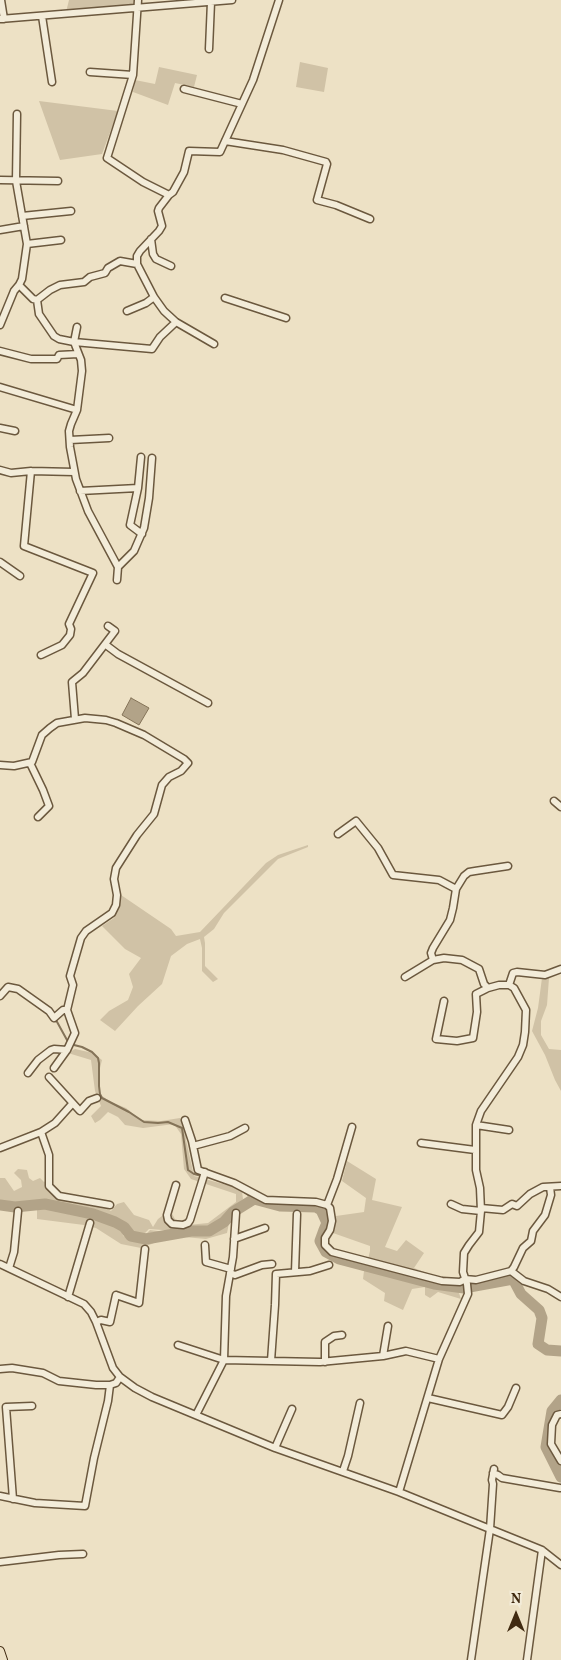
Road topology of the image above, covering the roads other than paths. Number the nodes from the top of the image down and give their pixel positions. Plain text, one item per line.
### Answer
1 (1, 0) edge
2 (138, 0) edge
3 (232, 0) edge
4 (279, 0) edge
5 (211, 2) junction
6 (137, 8) junction
7 (42, 16) junction
8 (2, 19) edge
9 (209, 49) dead end
10 (90, 72) dead end
11 (133, 75) junction
12 (52, 82) dead end
13 (184, 89) dead end
14 (242, 104) junction
15 (17, 114) dead end
16 (225, 141) junction
17 (0, 180) edge
18 (16, 181) junction
19 (58, 181) dead end
20 (168, 195) junction
21 (71, 211) dead end
22 (22, 216) junction
23 (370, 219) dead end
24 (24, 226) junction
25 (0, 230) edge
26 (61, 240) dead end
27 (151, 240) junction
28 (26, 244) junction
29 (137, 264) junction
30 (171, 266) dead end
31 (19, 285) junction
32 (154, 297) junction
33 (225, 298) dead end
34 (37, 300) junction
35 (126, 311) dead end
36 (286, 318) dead end
37 (176, 322) junction
38 (0, 325) edge
39 (77, 327) dead end
40 (74, 342) junction
41 (214, 344) dead end
42 (0, 352) edge
43 (78, 354) junction
44 (0, 387) edge
45 (78, 410) junction
46 (0, 428) edge
47 (15, 431) dead end
48 (109, 438) dead end
49 (70, 440) junction
50 (141, 457) dead end
51 (152, 458) dead end
52 (0, 470) edge
53 (31, 471) junction
54 (74, 472) junction
55 (138, 488) junction
56 (80, 491) junction
57 (142, 534) junction
58 (0, 562) edge
59 (118, 567) junction
60 (20, 576) dead end
61 (117, 580) dead end
62 (108, 626) dead end
63 (106, 645) junction
64 (41, 655) dead end
65 (208, 703) dead end
66 (75, 719) junction
67 (30, 763) junction
68 (0, 765) edge
69 (554, 801) dead end
70 (561, 807) edge
71 (38, 818) dead end
72 (338, 834) dead end
73 (508, 866) dead end
74 (456, 889) junction
75 (433, 960) junction
76 (561, 969) edge
77 (406, 977) dead end
78 (509, 985) junction
79 (488, 988) junction
80 (0, 996) edge
81 (444, 1001) dead end
82 (67, 1010) junction
83 (67, 1050) junction
84 (54, 1068) dead end
85 (28, 1073) dead end
86 (49, 1077) dead end
87 (97, 1098) dead end
88 (72, 1104) junction
89 (185, 1120) dead end
90 (476, 1125) junction
91 (352, 1127) dead end
92 (245, 1128) dead end
93 (509, 1130) dead end
94 (41, 1132) junction
95 (420, 1143) dead end
96 (193, 1146) junction
97 (0, 1148) edge
98 (475, 1150) junction
99 (205, 1172) junction
100 (176, 1185) dead end
101 (561, 1186) edge
102 (550, 1187) junction
103 (451, 1204) dead end
104 (110, 1205) dead end
105 (327, 1205) junction
106 (481, 1210) junction
107 (18, 1211) dead end
108 (236, 1213) dead end
109 (297, 1214) dead end
110 (90, 1223) dead end
111 (265, 1228) dead end
112 (234, 1239) junction
113 (205, 1245) dead end
114 (145, 1249) dead end
115 (0, 1264) edge
116 (272, 1264) dead end
117 (329, 1265) dead end
118 (9, 1268) junction
119 (230, 1271) junction
120 (511, 1271) junction
121 (295, 1272) junction
122 (466, 1281) junction
123 (68, 1297) junction
124 (561, 1297) edge
125 (96, 1322) junction
126 (388, 1326) dead end
127 (342, 1336) dead end
128 (178, 1344) dead end
129 (383, 1356) junction
130 (439, 1359) junction
131 (224, 1360) junction
132 (271, 1360) junction
133 (325, 1362) junction
134 (0, 1369) edge
135 (120, 1377) junction
136 (110, 1385) junction
137 (516, 1388) dead end
138 (428, 1398) junction
139 (360, 1403) dead end
140 (32, 1406) dead end
141 (292, 1410) dead end
142 (561, 1414) edge
143 (196, 1415) junction
144 (275, 1448) junction
145 (561, 1460) edge
146 (343, 1471) junction
147 (560, 1488) edge
148 (400, 1492) junction
149 (0, 1496) edge
150 (13, 1499) junction
151 (490, 1529) junction
152 (542, 1550) junction
153 (83, 1554) dead end
154 (0, 1562) edge
155 (561, 1565) edge
156 (0, 1651) edge
157 (3, 1660) edge
158 (471, 1660) edge
159 (527, 1660) edge

1 - 8 street
2 - 6 street
3 - 5 street
4 - 14 street
5 - 6 street
5 - 9 street
6 - 7 street
6 - 11 street
7 - 8 street
7 - 12 street
10 - 11 street
11 - 20 street
13 - 14 street
14 - 16 street
15 - 18 street
16 - 20 street
16 - 23 street
17 - 18 street
18 - 19 street
18 - 22 street
20 - 27 street
21 - 22 street
22 - 24 street
24 - 25 street
24 - 28 street
26 - 28 street
27 - 29 street
27 - 30 street
28 - 31 street
29 - 32 street
29 - 34 street
31 - 34 street
31 - 38 street
32 - 35 street
32 - 37 street
33 - 36 street
34 - 40 street
37 - 40 street
37 - 41 street
39 - 40 street
40 - 43 street
42 - 43 street
43 - 45 street
44 - 45 street
45 - 49 street
46 - 47 street
48 - 49 street
49 - 54 street
50 - 55 street
51 - 57 street
52 - 53 street
53 - 54 street
53 - 64 street
54 - 56 street
55 - 56 street
55 - 57 street
56 - 59 street
57 - 59 street
58 - 60 street
59 - 61 street
62 - 63 street
63 - 65 street
63 - 66 street
66 - 67 street
66 - 82 street
67 - 68 street
67 - 71 street
69 - 70 street
72 - 74 street
73 - 74 street
74 - 75 street
75 - 77 street
75 - 79 street
76 - 78 street
78 - 79 street
78 - 90 street
79 - 81 street
80 - 82 street
82 - 83 street
83 - 84 street
83 - 85 street
86 - 88 street
87 - 88 street
88 - 94 street
89 - 96 street
90 - 93 street
90 - 98 street
91 - 105 street
92 - 96 street
94 - 97 street
94 - 104 street
95 - 98 street
96 - 99 street
98 - 106 street
99 - 100 street
99 - 105 street
101 - 102 street
102 - 106 street
102 - 120 street
103 - 106 street
105 - 122 street
106 - 122 street
107 - 118 street
108 - 112 street
109 - 121 street
110 - 123 street
111 - 112 street
112 - 119 street
113 - 119 street
114 - 125 street
115 - 118 street
116 - 119 street
117 - 121 street
118 - 123 street
119 - 131 street
120 - 122 street
120 - 124 street
121 - 132 street
122 - 130 street
123 - 125 street
125 - 135 street
126 - 129 street
127 - 133 street
128 - 131 street
129 - 130 street
129 - 133 street
130 - 138 street
131 - 132 street
131 - 143 street
132 - 133 street
134 - 136 street
135 - 136 street
135 - 143 street
136 - 150 street
137 - 138 street
138 - 148 street
139 - 146 street
140 - 150 street
141 - 144 street
142 - 145 street
143 - 144 street
144 - 146 street
146 - 148 street
147 - 151 street
148 - 151 street
149 - 150 street
151 - 152 street
151 - 158 street
152 - 155 street
152 - 159 street
153 - 154 street
156 - 157 main road

